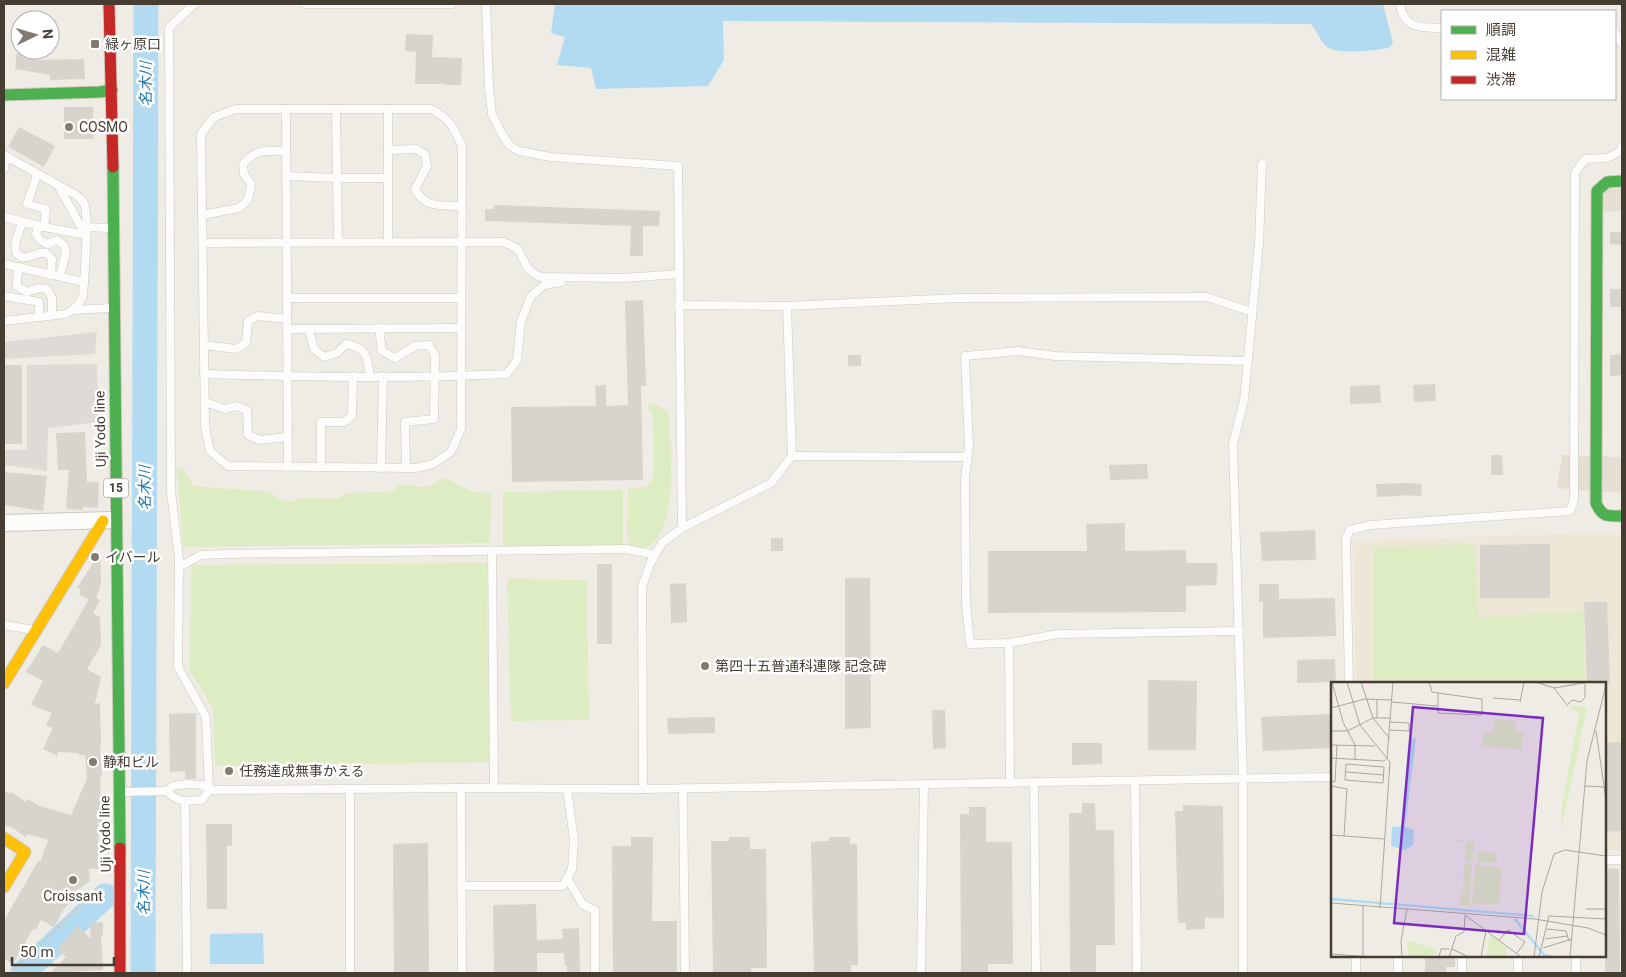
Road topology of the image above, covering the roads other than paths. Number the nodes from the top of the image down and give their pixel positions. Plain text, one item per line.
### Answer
1 (109, 4) edge
2 (194, 4) edge
3 (305, 4) edge
4 (317, 4) edge
5 (452, 4) edge
6 (486, 4) edge
7 (1400, 4) edge
8 (1441, 28) edge
9 (112, 90) junction
10 (4, 95) edge
11 (286, 109) junction
12 (336, 109) junction
13 (388, 109) junction
14 (1622, 147) edge
15 (388, 150) junction
16 (286, 151) junction
17 (5, 155) edge
18 (1262, 164) dead end
19 (4, 169) edge
20 (37, 174) junction
21 (286, 176) junction
22 (337, 178) junction
23 (388, 178) junction
24 (1622, 181) edge
25 (58, 185) junction
26 (462, 206) junction
27 (202, 215) junction
28 (4, 217) edge
29 (22, 222) junction
30 (41, 227) junction
31 (113, 228) junction
32 (86, 231) junction
33 (461, 241) junction
34 (286, 242) junction
35 (338, 242) junction
36 (388, 242) junction
37 (203, 243) junction
38 (4, 264) edge
39 (19, 267) junction
40 (679, 274) junction
41 (56, 275) junction
42 (623, 278) junction
43 (84, 282) junction
44 (4, 296) edge
45 (287, 298) junction
46 (461, 298) junction
47 (679, 305) junction
48 (787, 306) junction
49 (114, 308) junction
50 (73, 310) junction
51 (1252, 312) junction
52 (52, 316) junction
53 (39, 317) junction
54 (287, 318) junction
55 (4, 321) edge
56 (379, 328) junction
57 (461, 328) junction
58 (287, 329) junction
59 (309, 329) junction
60 (204, 345) junction
61 (1248, 361) junction
62 (204, 374) junction
63 (287, 376) junction
64 (353, 376) junction
65 (370, 376) junction
66 (383, 376) junction
67 (435, 377) junction
68 (461, 377) junction
69 (204, 402) junction
70 (288, 436) junction
71 (792, 456) junction
72 (968, 457) junction
73 (288, 467) junction
74 (321, 467) junction
75 (382, 468) junction
76 (406, 468) junction
77 (1622, 516) edge
78 (110, 520) junction
79 (4, 523) edge
80 (682, 528) junction
81 (492, 550) junction
82 (655, 555) junction
83 (179, 567) junction
84 (4, 624) edge
85 (35, 630) junction
86 (1238, 631) junction
87 (1008, 643) junction
88 (1349, 682) edge
89 (4, 683) edge
90 (1331, 777) edge
91 (1242, 779) junction
92 (1135, 781) junction
93 (1034, 782) junction
94 (1010, 783) junction
95 (924, 785) junction
96 (461, 788) junction
97 (494, 788) junction
98 (683, 788) junction
99 (567, 789) junction
100 (643, 789) junction
101 (209, 790) junction
102 (350, 790) junction
103 (118, 792) junction
104 (167, 792) junction
105 (185, 801) junction
106 (4, 838) edge
107 (1606, 860) edge
108 (1622, 860) edge
109 (567, 878) junction
110 (461, 886) junction
111 (4, 887) edge
112 (1356, 957) edge
113 (1398, 957) edge
114 (1462, 957) edge
115 (1518, 957) edge
116 (1576, 957) edge
117 (120, 973) edge
118 (187, 973) edge
119 (350, 973) edge
120 (462, 973) edge
121 (595, 973) edge
122 (685, 973) edge
123 (921, 973) edge
124 (1036, 973) edge
125 (1137, 973) edge
126 (1243, 973) edge
127 (1356, 973) edge
128 (1398, 973) edge
129 (1462, 973) edge
130 (1518, 973) edge
131 (1576, 973) edge

1 - 9 main road, Uji Yodo line / 15
2 - 83 lane
3 - 4 lane
4 - 5 lane
6 - 40 lane
7 - 8 lane
9 - 10 main road
9 - 31 main road, Uji Yodo line / 15
11 - 12 lane
11 - 16 lane
11 - 27 lane
12 - 13 lane
12 - 22 lane
13 - 15 lane
13 - 26 lane
14 - 88 lane
15 - 23 lane
15 - 26 lane
16 - 21 lane
16 - 27 lane
17 - 19 lane
17 - 20 lane
18 - 51 lane
20 - 25 lane
20 - 30 lane
21 - 22 lane
21 - 34 lane
22 - 23 lane
22 - 35 lane
23 - 36 lane
24 - 77 main road
25 - 32 lane
25 - 32 lane
26 - 33 lane
27 - 37 lane
28 - 29 lane
29 - 30 lane
29 - 41 lane
30 - 32 lane
30 - 41 lane
31 - 32 lane
31 - 49 main road, Uji Yodo line / 15
32 - 43 lane
33 - 36 lane
33 - 42 lane
33 - 46 lane
34 - 35 lane
34 - 37 lane
34 - 45 lane
35 - 36 lane
37 - 60 lane
38 - 39 lane
39 - 41 lane
39 - 52 lane
40 - 42 lane
40 - 47 lane
41 - 43 lane
42 - 68 lane
43 - 50 lane
44 - 53 lane
45 - 46 lane
45 - 54 lane
46 - 57 lane
47 - 48 lane
47 - 80 lane
48 - 51 lane
48 - 71 lane
49 - 50 lane
49 - 78 main road, Uji Yodo line / 15
50 - 52 lane
51 - 61 lane
52 - 53 lane
53 - 55 lane
54 - 58 lane
54 - 60 lane
56 - 57 lane
56 - 59 lane
56 - 67 lane
57 - 68 lane
58 - 59 lane
58 - 63 lane
59 - 65 lane
60 - 62 lane
61 - 72 lane
61 - 86 lane
62 - 63 lane
62 - 69 lane
63 - 64 lane
63 - 70 lane
64 - 65 lane
64 - 74 lane
65 - 66 lane
66 - 67 lane
66 - 75 lane
67 - 68 lane
67 - 76 lane
68 - 76 lane
69 - 70 lane
69 - 73 lane
70 - 73 lane
71 - 72 lane
71 - 80 lane
72 - 87 lane
73 - 74 lane
74 - 75 lane
75 - 76 lane
78 - 79 street
78 - 85 main road
78 - 103 main road, Uji Yodo line / 15
80 - 82 lane
81 - 82 lane
81 - 83 lane
81 - 97 lane
82 - 100 lane
83 - 101 lane
84 - 85 lane
85 - 89 main road
86 - 87 lane
86 - 91 lane
87 - 94 lane
90 - 91 lane
91 - 92 lane
91 - 126 lane
92 - 93 lane
92 - 125 lane
93 - 94 lane
93 - 124 lane
94 - 95 lane
95 - 98 lane
95 - 123 lane
96 - 97 lane
96 - 102 lane
96 - 110 lane
97 - 99 lane
98 - 100 lane
98 - 122 lane
99 - 100 lane
99 - 109 lane
101 - 102 lane
101 - 104 lane
101 - 105 lane
102 - 119 lane
103 - 104 lane
103 - 117 main road, Uji Yodo line / 15
104 - 105 lane
105 - 118 lane
106 - 111 main road
107 - 108 lane
109 - 110 lane
109 - 121 lane
110 - 120 lane
112 - 127 lane
113 - 128 lane
114 - 129 lane
115 - 130 lane
116 - 131 lane

